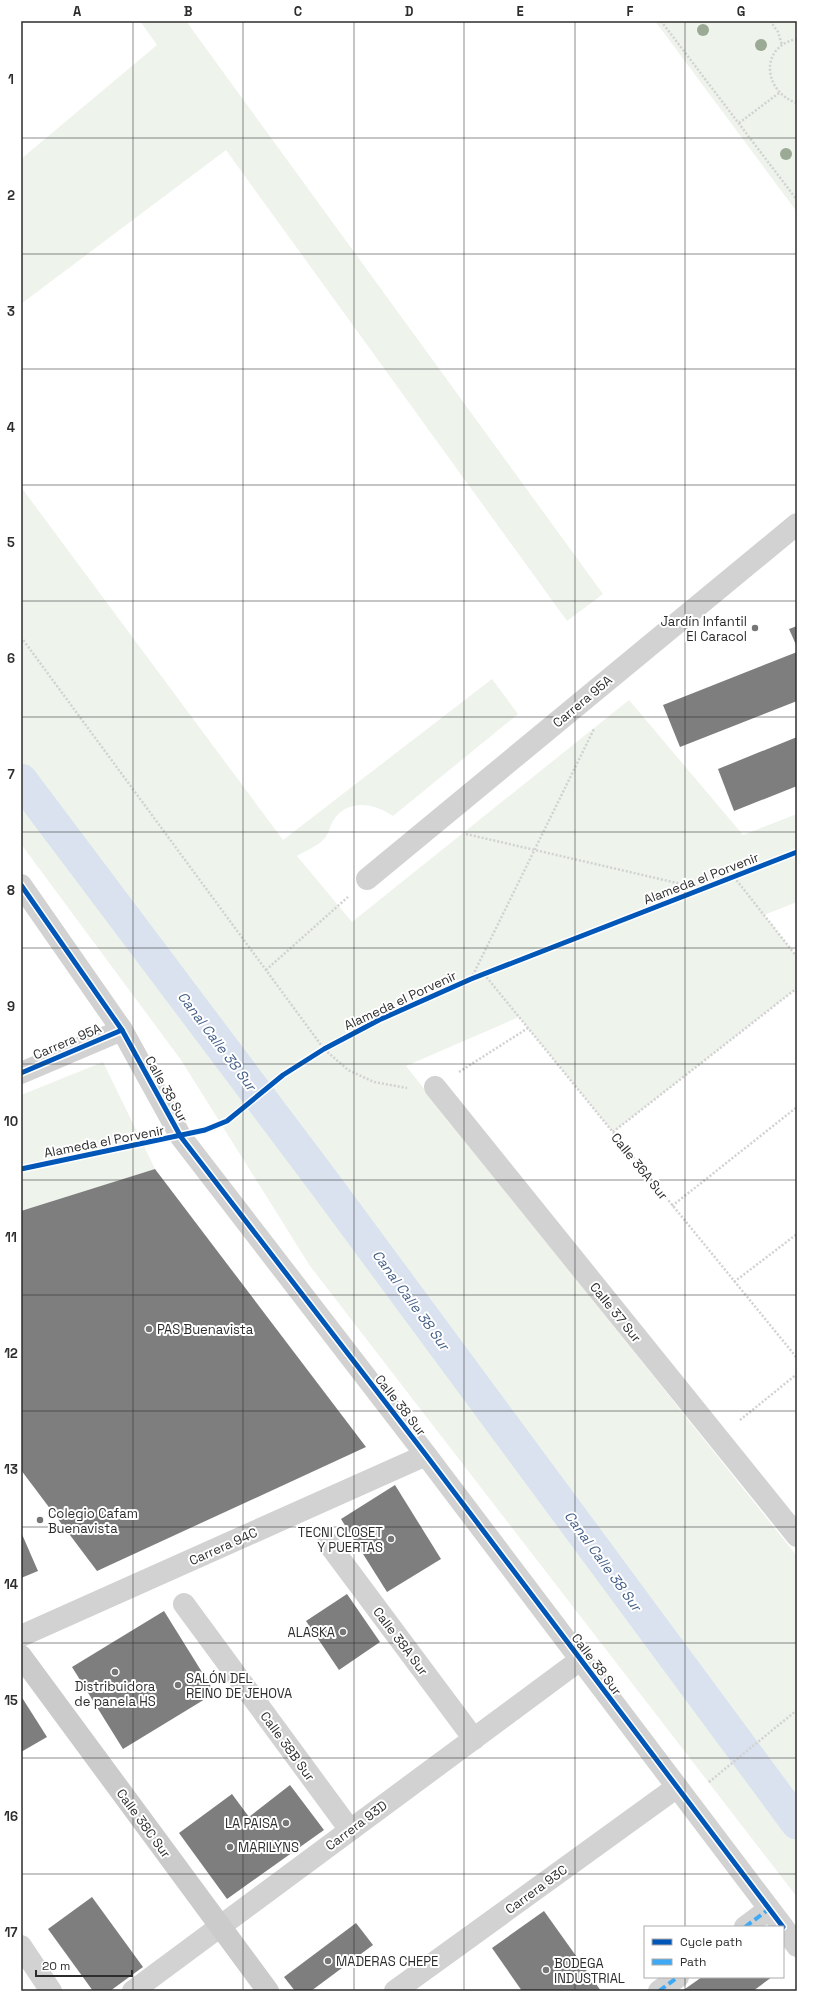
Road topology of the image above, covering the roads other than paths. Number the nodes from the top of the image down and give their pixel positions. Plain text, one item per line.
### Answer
1 (797, 524) edge
2 (368, 879) road end
3 (21, 885) edge
4 (122, 1030) junction
5 (21, 1073) edge
6 (435, 1087) road end
7 (426, 1455) junction
8 (797, 1536) edge
9 (328, 1543) dead end
10 (184, 1604) dead end
11 (21, 1636) edge
12 (21, 1656) edge
13 (580, 1660) junction
14 (474, 1739) junction
15 (677, 1787) junction
16 (350, 1830) junction
17 (769, 1909) junction
18 (746, 1926) edge
19 (782, 1926) edge
20 (221, 1927) junction
21 (784, 1928) edge
22 (21, 1946) edge
23 (797, 1946) edge
24 (677, 1978) edge
25 (51, 1991) edge
26 (133, 1991) edge
27 (268, 1991) edge
28 (395, 1991) edge
29 (659, 1991) edge

1 - 2 street, Carrera 95A
3 - 4 street, Calle 38 Sur
4 - 5 street, Carrera 95A
4 - 7 street, Calle 38 Sur
6 - 8 street, Calle 37 Sur
7 - 11 street, Carrera 94C
7 - 13 street, Calle 38 Sur
9 - 14 street, Calle 38A Sur
10 - 16 street, Calle 38B Sur
12 - 20 street, Calle 38C Sur
13 - 14 street, Carrera 93D
13 - 15 street, Calle 38 Sur
14 - 16 street, Carrera 93D
15 - 17 street, Calle 38 Sur
15 - 28 street, Carrera 93C
16 - 20 street, Carrera 93D
17 - 18 street
17 - 19 street, Calle 38 Sur
20 - 26 street, Carrera 93D
20 - 27 street, Calle 38C Sur
21 - 23 street, Calle 38 Sur
22 - 25 street
24 - 29 street

